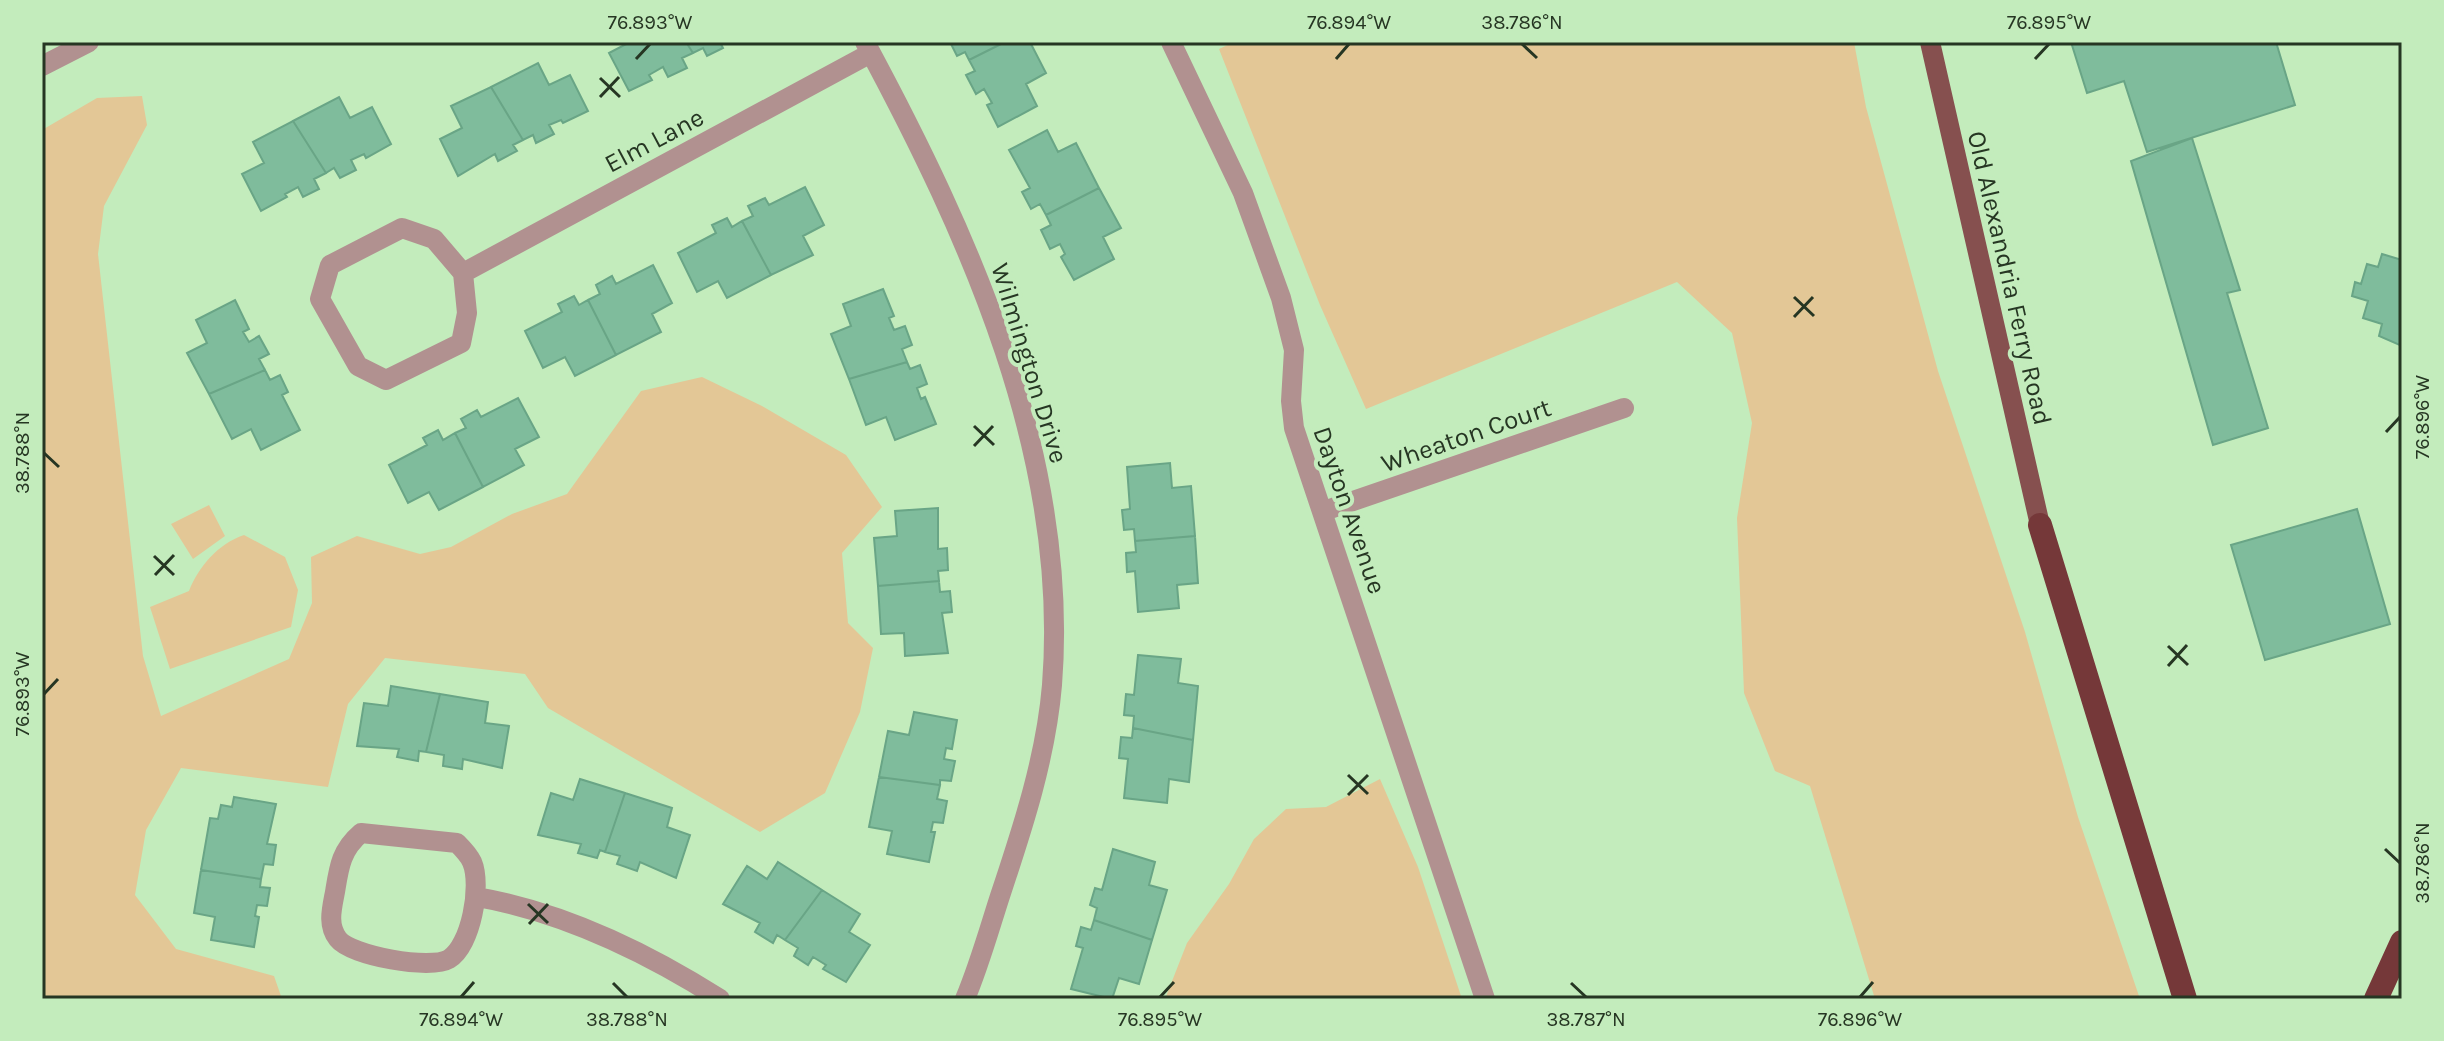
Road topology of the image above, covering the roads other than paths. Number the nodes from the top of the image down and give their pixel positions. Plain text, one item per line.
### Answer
1 (89, 42) edge
2 (1171, 42) edge
3 (1930, 42) edge
4 (868, 47) edge
5 (42, 66) edge
6 (463, 273) junction
7 (1624, 408) dead end
8 (1324, 511) junction
9 (2040, 525) joint
10 (477, 897) junction
11 (2402, 942) edge
12 (720, 999) edge
13 (965, 999) edge
14 (1485, 999) edge
15 (2185, 999) edge
16 (2376, 999) edge

1 - 5 street
2 - 8 street, Dayton Avenue
3 - 9 main road, Old Alexandria Ferry Road
4 - 6 street, Elm Lane
4 - 13 street, Wilmington Drive
6 - 6 street
7 - 8 street, Wheaton Court
8 - 14 street, Dayton Avenue
9 - 15 highway
10 - 10 street
10 - 12 street
11 - 16 highway

